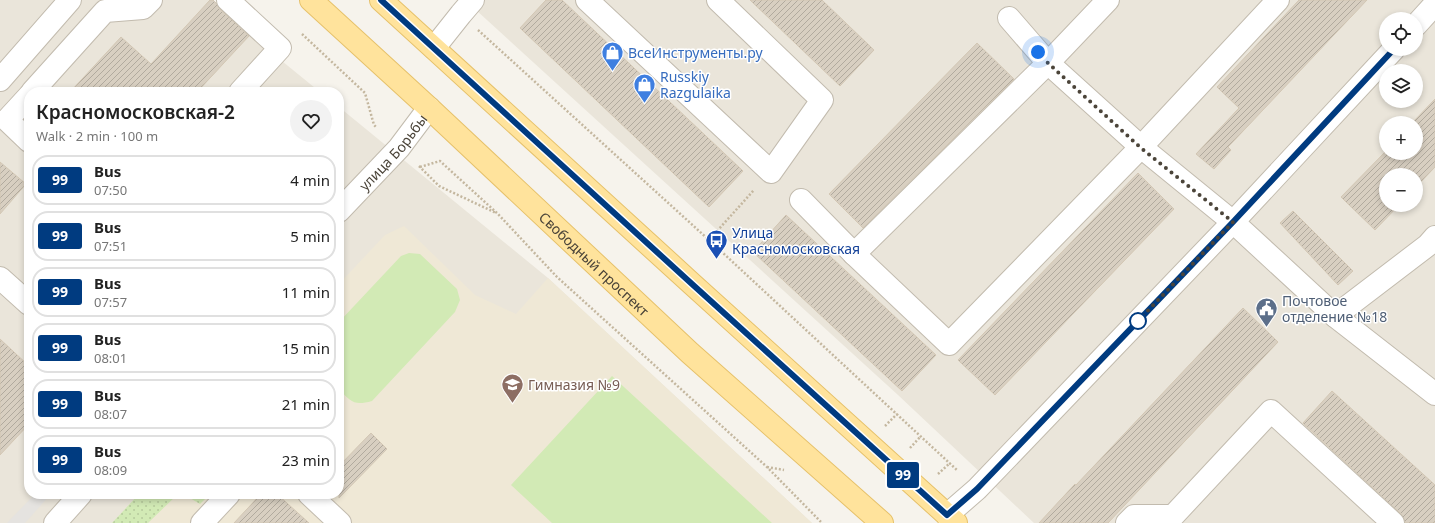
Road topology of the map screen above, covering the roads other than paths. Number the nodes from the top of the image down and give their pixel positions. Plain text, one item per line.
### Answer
1 (70, 0) edge
2 (151, 0) edge
3 (228, 0) edge
4 (311, 0) edge
5 (381, 0) edge
6 (587, 0) edge
7 (718, 0) edge
8 (1108, 0) edge
9 (1278, 0) edge
10 (1435, 4) edge
11 (467, 7) edge
12 (1423, 17) edge
13 (1009, 18) dead end
14 (434, 48) junction
15 (1387, 56) edge
16 (1048, 63) junction
17 (0, 80) edge
18 (37, 87) edge
19 (245, 87) edge
20 (24, 101) edge
21 (429, 108) junction
22 (24, 136) edge
23 (1141, 148) junction
24 (801, 200) dead end
25 (344, 206) edge
26 (1233, 222) junction
27 (1435, 237) edge
28 (854, 254) junction
29 (0, 278) edge
30 (24, 291) edge
31 (1335, 316) junction
32 (1435, 394) edge
33 (77, 499) edge
34 (224, 499) edge
35 (315, 499) edge
36 (1177, 519) edge
37 (947, 520) edge
38 (55, 523) edge
39 (202, 523) edge
40 (340, 523) edge
41 (882, 523) edge
42 (1127, 523) edge
43 (1393, 523) edge

1 - 17 street
2 - 18 street
3 - 19 street
4 - 21 main road, Свободный проспект
5 - 14 main road
6 - 7 street
8 - 16 street
9 - 23 street
10 - 12 street
11 - 14 street
13 - 16 street
14 - 37 main road
15 - 26 street
16 - 23 street
16 - 28 street
20 - 22 street
21 - 25 street, улица Борьбы
21 - 41 main road, Свободный проспект
23 - 26 street
23 - 28 street
24 - 28 street
26 - 31 street
26 - 37 street
27 - 31 street
29 - 30 street
31 - 32 street
33 - 38 street
34 - 39 street
35 - 40 street
36 - 42 street
36 - 43 street

